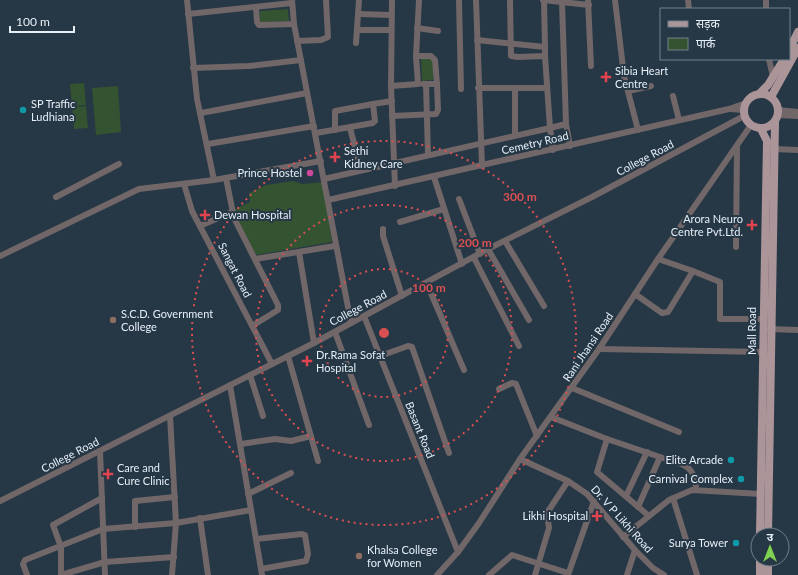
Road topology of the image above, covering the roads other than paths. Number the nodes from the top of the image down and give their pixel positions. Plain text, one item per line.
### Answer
1 (187, 0) edge
2 (326, 0) edge
3 (359, 0) edge
4 (392, 0) edge
5 (419, 0) edge
6 (459, 0) edge
7 (476, 0) edge
8 (510, 0) edge
9 (543, 0) edge
10 (615, 0) edge
11 (292, 2) edge
12 (562, 2) junction
13 (588, 3) edge
14 (256, 7) junction
15 (188, 14) junction
16 (358, 14) junction
17 (391, 15) junction
18 (294, 24) junction
19 (417, 28) junction
20 (357, 30) junction
21 (391, 30) junction
22 (438, 31) dead end
23 (798, 32) edge
24 (477, 40) junction
25 (297, 41) junction
26 (356, 43) dead end
27 (510, 44) junction
28 (546, 47) junction
29 (790, 48) edge
30 (798, 48) edge
31 (416, 56) junction
32 (546, 56) junction
33 (300, 60) junction
34 (769, 60) edge
35 (783, 60) edge
36 (591, 66) dead end
37 (193, 68) junction
38 (773, 77) junction
39 (418, 84) junction
40 (426, 84) junction
41 (437, 84) junction
42 (391, 86) junction
43 (651, 86) dead end
44 (478, 88) junction
45 (515, 88) junction
46 (548, 88) junction
47 (461, 89) dead end
48 (628, 91) junction
49 (307, 93) junction
50 (760, 94) junction
51 (673, 96) dead end
52 (771, 97) junction
53 (392, 101) junction
54 (373, 104) junction
55 (744, 110) junction
56 (798, 112) edge
57 (201, 113) junction
58 (426, 115) junction
59 (392, 116) junction
60 (777, 116) junction
61 (798, 116) edge
62 (679, 120) junction
63 (566, 124) junction
64 (750, 125) junction
65 (314, 126) junction
66 (350, 128) junction
67 (550, 128) junction
68 (761, 129) junction
69 (335, 130) junction
70 (638, 130) junction
71 (316, 133) junction
72 (515, 135) junction
73 (480, 143) junction
74 (208, 144) junction
75 (570, 146) junction
76 (737, 146) junction
77 (774, 149) junction
78 (553, 150) junction
79 (798, 150) edge
80 (428, 155) junction
81 (321, 161) junction
82 (393, 163) junction
83 (119, 164) dead end
84 (482, 166) junction
85 (361, 170) junction
86 (434, 177) junction
87 (226, 178) junction
88 (324, 179) junction
89 (214, 180) junction
90 (184, 184) junction
91 (395, 186) junction
92 (56, 197) dead end
93 (460, 199) dead end
94 (328, 200) junction
95 (444, 209) junction
96 (232, 212) junction
97 (400, 222) dead end
98 (200, 226) junction
99 (383, 229) dead end
100 (505, 241) junction
101 (335, 246) junction
102 (736, 247) dead end
103 (488, 249) junction
104 (299, 252) junction
105 (480, 254) junction
106 (0, 256) edge
107 (474, 258) junction
108 (658, 259) junction
109 (255, 260) junction
110 (462, 264) junction
111 (693, 271) junction
112 (427, 284) junction
113 (635, 294) junction
114 (402, 296) junction
115 (544, 306) dead end
116 (364, 316) junction
117 (763, 319) junction
118 (529, 320) dead end
119 (350, 323) junction
120 (252, 326) junction
121 (763, 329) junction
122 (772, 329) junction
123 (798, 330) edge
124 (335, 332) junction
125 (314, 343) junction
126 (519, 346) dead end
127 (599, 350) junction
128 (764, 352) junction
129 (288, 356) junction
130 (380, 356) junction
131 (272, 364) junction
132 (464, 370) dead end
133 (250, 375) junction
134 (230, 385) junction
135 (572, 388) junction
136 (499, 389) dead end
137 (170, 416) junction
138 (262, 416) dead end
139 (551, 417) junction
140 (369, 425) dead end
141 (679, 432) dead end
142 (311, 436) junction
143 (538, 436) junction
144 (606, 438) junction
145 (241, 444) junction
146 (100, 451) junction
147 (646, 452) junction
148 (449, 453) dead end
149 (660, 457) junction
150 (520, 459) junction
151 (318, 461) dead end
152 (291, 473) dead end
153 (568, 481) junction
154 (696, 490) junction
155 (248, 494) junction
156 (761, 494) junction
157 (626, 496) junction
158 (176, 497) junction
159 (102, 498) junction
160 (673, 498) junction
161 (0, 501) edge
162 (594, 501) junction
163 (638, 506) junction
164 (251, 510) junction
165 (649, 516) junction
166 (200, 518) junction
167 (176, 523) junction
168 (135, 527) junction
169 (760, 527) edge
170 (768, 527) edge
171 (103, 529) junction
172 (623, 537) junction
173 (256, 539) junction
174 (61, 547) junction
175 (635, 550) junction
176 (458, 552) junction
177 (174, 557) junction
178 (105, 562) junction
179 (538, 563) junction
180 (262, 572) edge
181 (568, 574) edge
182 (27, 575) edge
183 (61, 575) edge
184 (105, 575) edge
185 (172, 575) edge
186 (208, 575) edge
187 (438, 575) edge
188 (489, 575) edge
189 (535, 575) edge
190 (627, 575) edge
191 (664, 575) edge
192 (697, 575) edge

1 - 15 street
2 - 25 street
3 - 16 street
4 - 17 street
5 - 19 street
6 - 47 street
7 - 24 street
8 - 27 street
9 - 12 street
9 - 28 street
10 - 48 street
11 - 14 street
11 - 18 street
12 - 13 street
12 - 63 street
13 - 36 street
14 - 15 street
14 - 18 street
15 - 37 street
16 - 17 street
16 - 20 street
17 - 21 street
18 - 25 street
19 - 22 street
19 - 31 street
20 - 21 street
20 - 26 street
21 - 42 street
23 - 29 main road
24 - 27 street
24 - 44 street
25 - 33 street
27 - 28 street
27 - 32 street
28 - 32 street
30 - 52 main road
31 - 39 street
31 - 41 street
32 - 46 street
33 - 37 street
33 - 49 street
34 - 38 street
35 - 38 main road
37 - 57 street
38 - 50 main road
39 - 40 street
39 - 42 street
40 - 41 street
40 - 58 street
41 - 58 street
42 - 53 street
43 - 48 street
44 - 45 street
44 - 73 street
45 - 46 street
45 - 72 street
46 - 67 street
48 - 70 street
49 - 57 street
49 - 65 street
50 - 52 main road
50 - 55 main road
51 - 62 street
52 - 60 main road
53 - 54 street
53 - 59 street
54 - 66 street
54 - 69 street
55 - 62 street, Cemetry Road
55 - 64 main road
55 - 100 street, College Road
56 - 60 street
57 - 74 street
58 - 59 street
58 - 80 street
59 - 82 street
60 - 61 street
60 - 68 main road
60 - 77 main road, Mall Road
62 - 70 street, Cemetry Road
63 - 67 street
63 - 75 street
64 - 68 main road
64 - 76 street, Rani Jhansi Road
65 - 71 street
65 - 74 street
66 - 69 street
66 - 85 street
67 - 72 street
67 - 78 street
68 - 117 main road, Mall Road
69 - 71 street
70 - 75 street, Cemetry Road
71 - 81 street
72 - 73 street
73 - 80 street
73 - 84 street
74 - 89 street
75 - 78 street, Cemetry Road
76 - 102 street
76 - 108 street, Rani Jhansi Road
77 - 79 street
77 - 122 main road, Mall Road
78 - 84 street, Cemetry Road
80 - 82 street
81 - 87 street
81 - 88 street
82 - 85 street
82 - 91 street
83 - 92 street
84 - 86 street, Cemetry Road
85 - 88 street
86 - 91 street, Cemetry Road
86 - 95 street
87 - 89 street
87 - 96 street
88 - 94 street
89 - 90 street
90 - 98 street, Sangat Road
90 - 106 street
91 - 94 street, Cemetry Road
93 - 105 street
94 - 101 street
95 - 97 street
95 - 110 street
96 - 98 street
96 - 109 street
98 - 120 street, Sangat Road
99 - 114 street
100 - 103 street, College Road
100 - 115 street
101 - 104 street
101 - 119 street
103 - 105 street, College Road
103 - 118 street
104 - 109 street
104 - 125 street
105 - 107 street, College Road
107 - 110 street, College Road
107 - 126 street
108 - 111 street
108 - 113 street, Rani Jhansi Road
109 - 120 street
110 - 112 street, College Road
111 - 113 street
111 - 117 street
112 - 114 street, College Road
112 - 132 street
113 - 127 street, Rani Jhansi Road
114 - 116 street, College Road
116 - 119 street, College Road
116 - 130 street, Basant Road
117 - 121 main road, Mall Road
119 - 124 street, College Road
120 - 131 street, Sangat Road
121 - 122 street
121 - 128 main road, Mall Road
122 - 123 street
122 - 170 main road, Mall Road
124 - 125 street, College Road
124 - 140 street
125 - 129 street, College Road
127 - 128 street
127 - 135 street, Rani Jhansi Road
128 - 156 main road, Mall Road
129 - 131 street, College Road
129 - 142 street
130 - 148 street
130 - 176 street, Basant Road
131 - 133 street, College Road
133 - 134 street, College Road
133 - 138 street
134 - 137 street, College Road
134 - 145 street
135 - 139 street, Rani Jhansi Road
135 - 141 street
136 - 143 street
137 - 146 street, College Road
137 - 158 street
139 - 143 street, Rani Jhansi Road
139 - 144 street
142 - 145 street
142 - 151 street
143 - 150 street, Rani Jhansi Road
144 - 147 street
144 - 157 street
145 - 155 street
146 - 159 street
146 - 161 street, College Road
147 - 149 street
147 - 157 street
149 - 154 street
149 - 163 street
150 - 153 street, Dr. V P Likhi Road
150 - 176 street, Rani Jhansi Road
152 - 155 street
153 - 162 street, Dr. V P Likhi Road
153 - 179 street
154 - 156 street
154 - 160 street
155 - 164 street
156 - 169 main road, Mall Road
157 - 163 street
158 - 167 street
158 - 168 street
159 - 171 street
159 - 174 street
160 - 165 street
160 - 192 street
162 - 172 street, Dr. V P Likhi Road
162 - 181 street
163 - 165 street
164 - 166 street
164 - 173 street
165 - 172 street
166 - 167 street
166 - 186 street
167 - 168 street
167 - 177 street
168 - 171 street
171 - 174 street
171 - 178 street
172 - 175 street, Dr. V P Likhi Road
173 - 180 street
173 - 180 street
174 - 182 street
174 - 183 street
175 - 190 street
175 - 191 street, Dr. V P Likhi Road
176 - 187 street, Rani Jhansi Road
177 - 178 street
177 - 185 street
178 - 183 street
178 - 184 street
179 - 181 street
179 - 188 street
179 - 189 street

